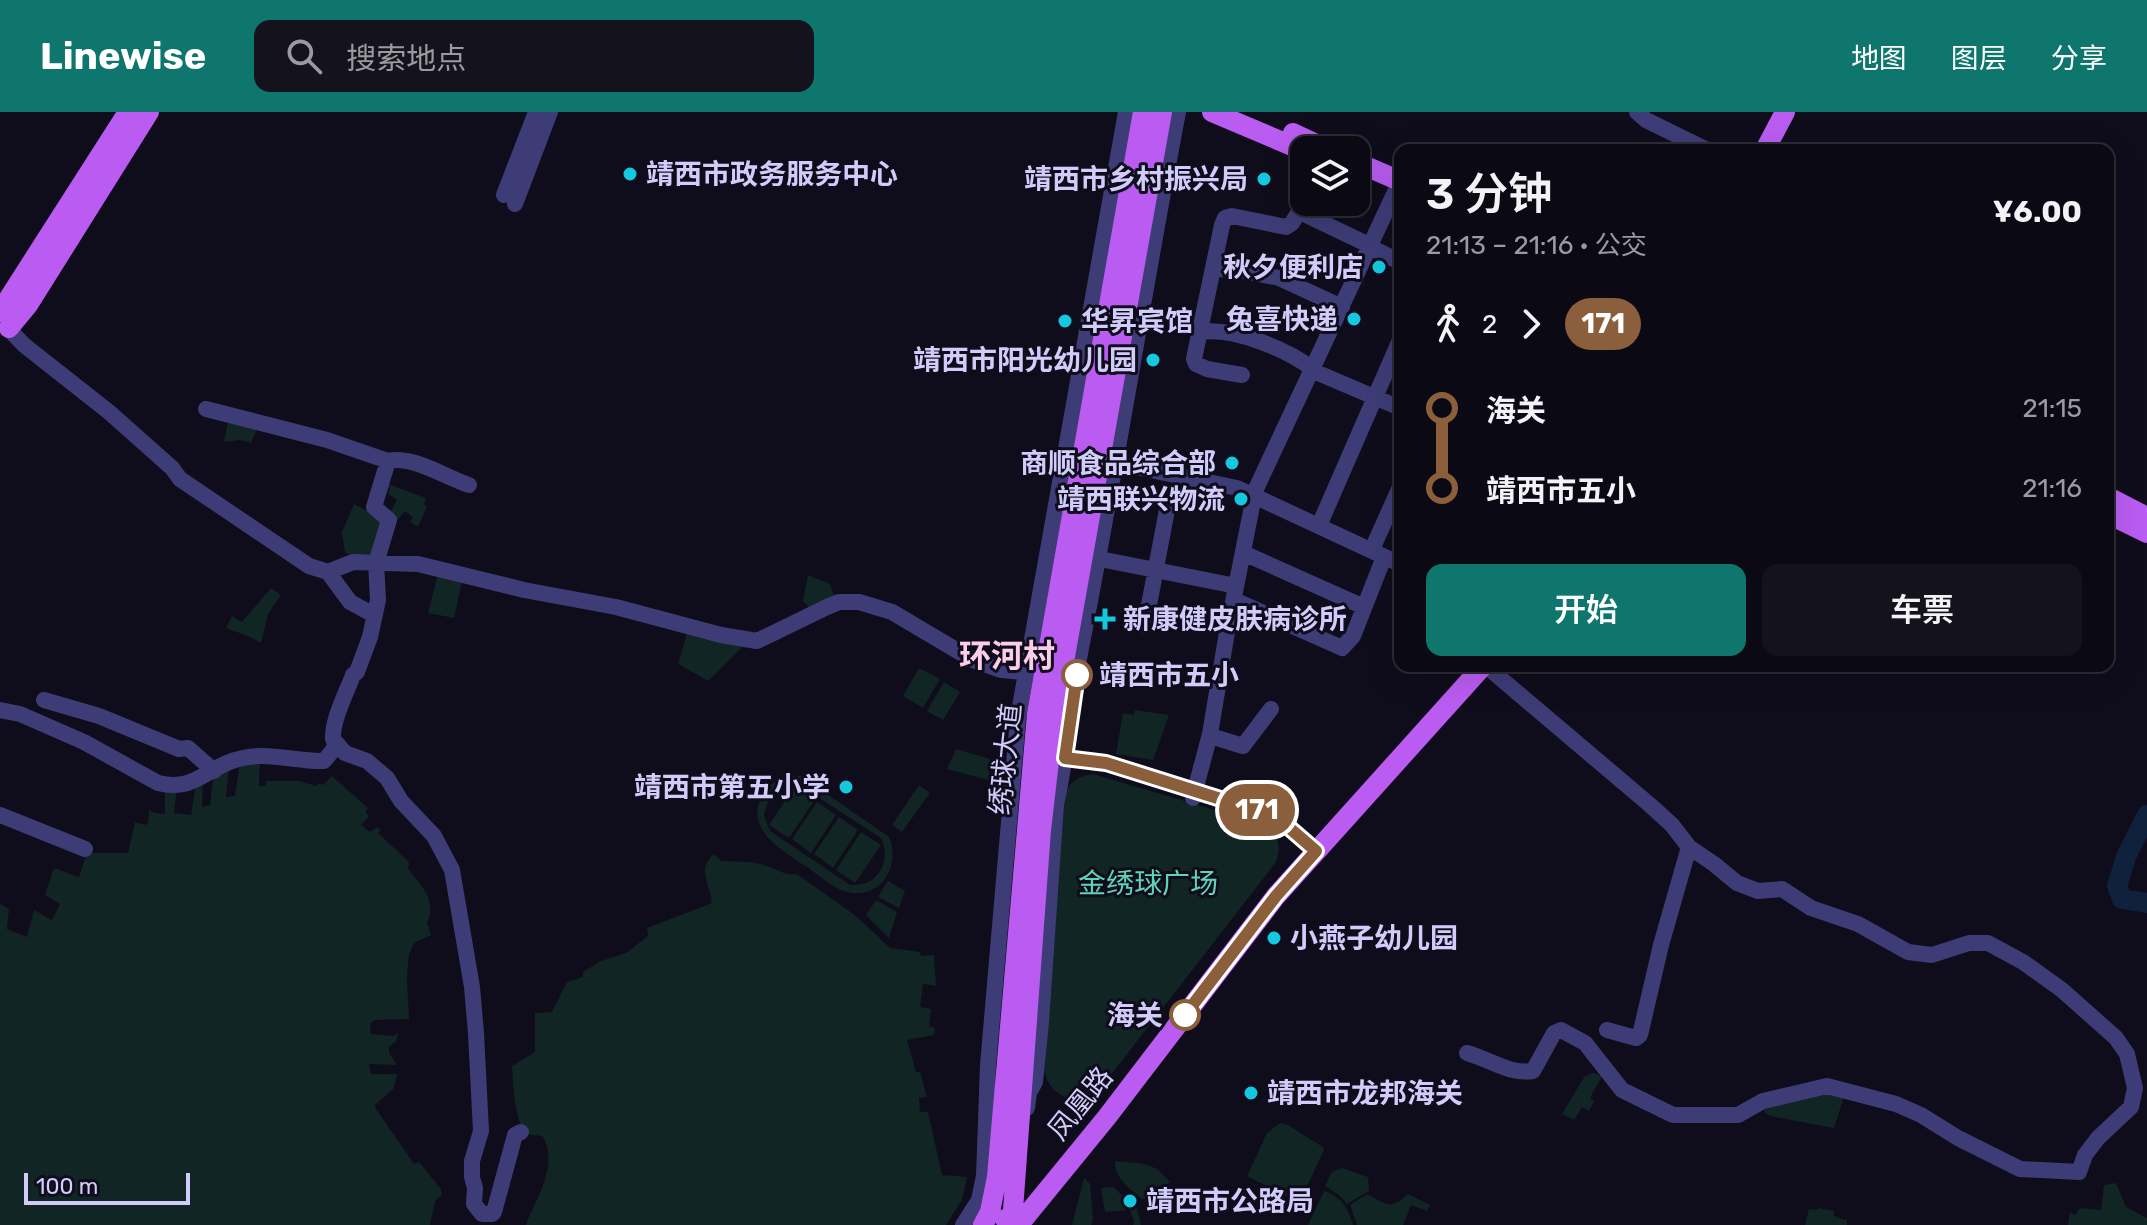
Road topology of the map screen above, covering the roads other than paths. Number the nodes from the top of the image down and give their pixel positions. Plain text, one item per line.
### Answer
1 (128, 112) edge
2 (149, 112) edge
3 (536, 112) edge
4 (550, 112) edge
5 (1178, 112) edge
6 (1212, 112) edge
7 (1247, 112) edge
8 (1637, 112) edge
9 (1774, 112) edge
10 (1785, 112) edge
11 (1140, 115) edge
12 (1299, 136) edge
13 (1695, 144) edge
14 (1758, 144) edge
15 (1768, 144) edge
16 (1290, 145) edge
17 (1370, 171) edge
18 (1370, 179) edge
19 (1394, 187) edge
20 (1394, 188) edge
21 (1394, 201) edge
22 (1296, 216) edge
23 (1318, 216) edge
24 (1121, 236) junction
25 (1156, 244) junction
26 (1372, 247) junction
27 (1101, 250) junction
28 (1394, 259) edge
29 (1135, 264) junction
30 (1214, 269) junction
31 (1342, 307) junction
32 (3, 320) edge
33 (1200, 332) junction
34 (1136, 349) junction
35 (1394, 354) edge
36 (1100, 358) junction
37 (1315, 371) junction
38 (1242, 375) dead end
39 (1376, 397) junction
40 (1394, 405) edge
41 (206, 409) dead end
42 (1118, 458) junction
43 (388, 461) junction
44 (1099, 477) junction
45 (469, 485) dead end
46 (1258, 496) junction
47 (2114, 500) edge
48 (1167, 510) dead end
49 (1394, 515) edge
50 (2114, 517) edge
51 (2147, 517) edge
52 (1070, 521) junction
53 (1321, 521) junction
54 (1050, 533) junction
55 (2147, 533) edge
56 (1386, 553) edge
57 (1095, 556) junction
58 (1250, 556) junction
59 (376, 563) junction
60 (1155, 571) junction
61 (328, 572) junction
62 (1236, 586) junction
63 (1241, 603) junction
64 (1364, 607) junction
65 (374, 615) junction
66 (1087, 622) junction
67 (1145, 626) dead end
68 (1066, 643) junction
69 (1024, 672) junction
70 (1469, 672) edge
71 (1479, 672) edge
72 (1492, 672) edge
73 (44, 700) dead end
74 (1271, 709) dead end
75 (0, 710) edge
76 (1217, 738) junction
77 (336, 743) junction
78 (1065, 762) junction
79 (214, 771) junction
80 (1198, 796) junction
81 (0, 815) edge
82 (1689, 847) junction
83 (85, 849) dead end
84 (1310, 850) junction
85 (1018, 922) junction
86 (999, 939) junction
87 (1607, 1030) dead end
88 (1467, 1053) dead end
89 (521, 1132) dead end
90 (989, 1212) edge
91 (1018, 1217) edge
92 (963, 1225) edge

1 - 32 main road
2 - 32 main road
3 - 4 street
5 - 25 street
6 - 16 main road
7 - 12 main road
8 - 13 street
9 - 14 main road
10 - 15 main road
11 - 24 main road, 绣球大道
11 - 27 street
11 - 29 main road, 绣球大道
17 - 19 main road
18 - 20 main road
21 - 26 street
22 - 30 street
23 - 26 street
24 - 27 street
24 - 36 main road, 绣球大道
25 - 29 street
25 - 34 street
26 - 28 street
26 - 31 street
26 - 37 street
27 - 36 street
29 - 36 main road, 绣球大道
30 - 31 street
30 - 33 street
31 - 37 street
32 - 61 street
33 - 37 street
33 - 38 street
34 - 36 street
34 - 42 street
35 - 39 street
36 - 44 main road, 绣球大道
36 - 52 main road, 绣球大道
36 - 54 street
37 - 39 street
37 - 46 street
39 - 40 street
39 - 53 street
41 - 43 street
42 - 44 street
42 - 46 street
42 - 57 street
43 - 45 street
43 - 59 street
44 - 57 main road, 绣球大道
46 - 53 street
46 - 56 street
46 - 58 street
46 - 62 street
47 - 51 main road
48 - 60 street
49 - 56 street
50 - 55 main road
52 - 54 street
52 - 85 main road, 绣球大道
53 - 56 street
54 - 69 street
56 - 64 street
57 - 60 street
57 - 66 street
57 - 68 main road, 绣球大道
58 - 63 street
58 - 64 street
59 - 61 street
59 - 65 street
59 - 69 street
60 - 62 street
60 - 67 street
61 - 65 street
62 - 80 street
63 - 64 street
63 - 76 street
65 - 77 street
66 - 68 street
66 - 78 street
68 - 91 main road, 绣球大道
69 - 86 street
70 - 84 main road, 凤凰路
71 - 84 main road, 凤凰路
72 - 82 street
73 - 79 street
74 - 76 street
75 - 79 street
76 - 80 street
77 - 79 street
77 - 89 street
78 - 80 street
78 - 91 street
80 - 84 street
81 - 83 street
82 - 87 street
82 - 88 street
84 - 91 main road, 凤凰路
85 - 86 street
85 - 90 main road, 绣球大道
86 - 92 street
90 - 91 main road

